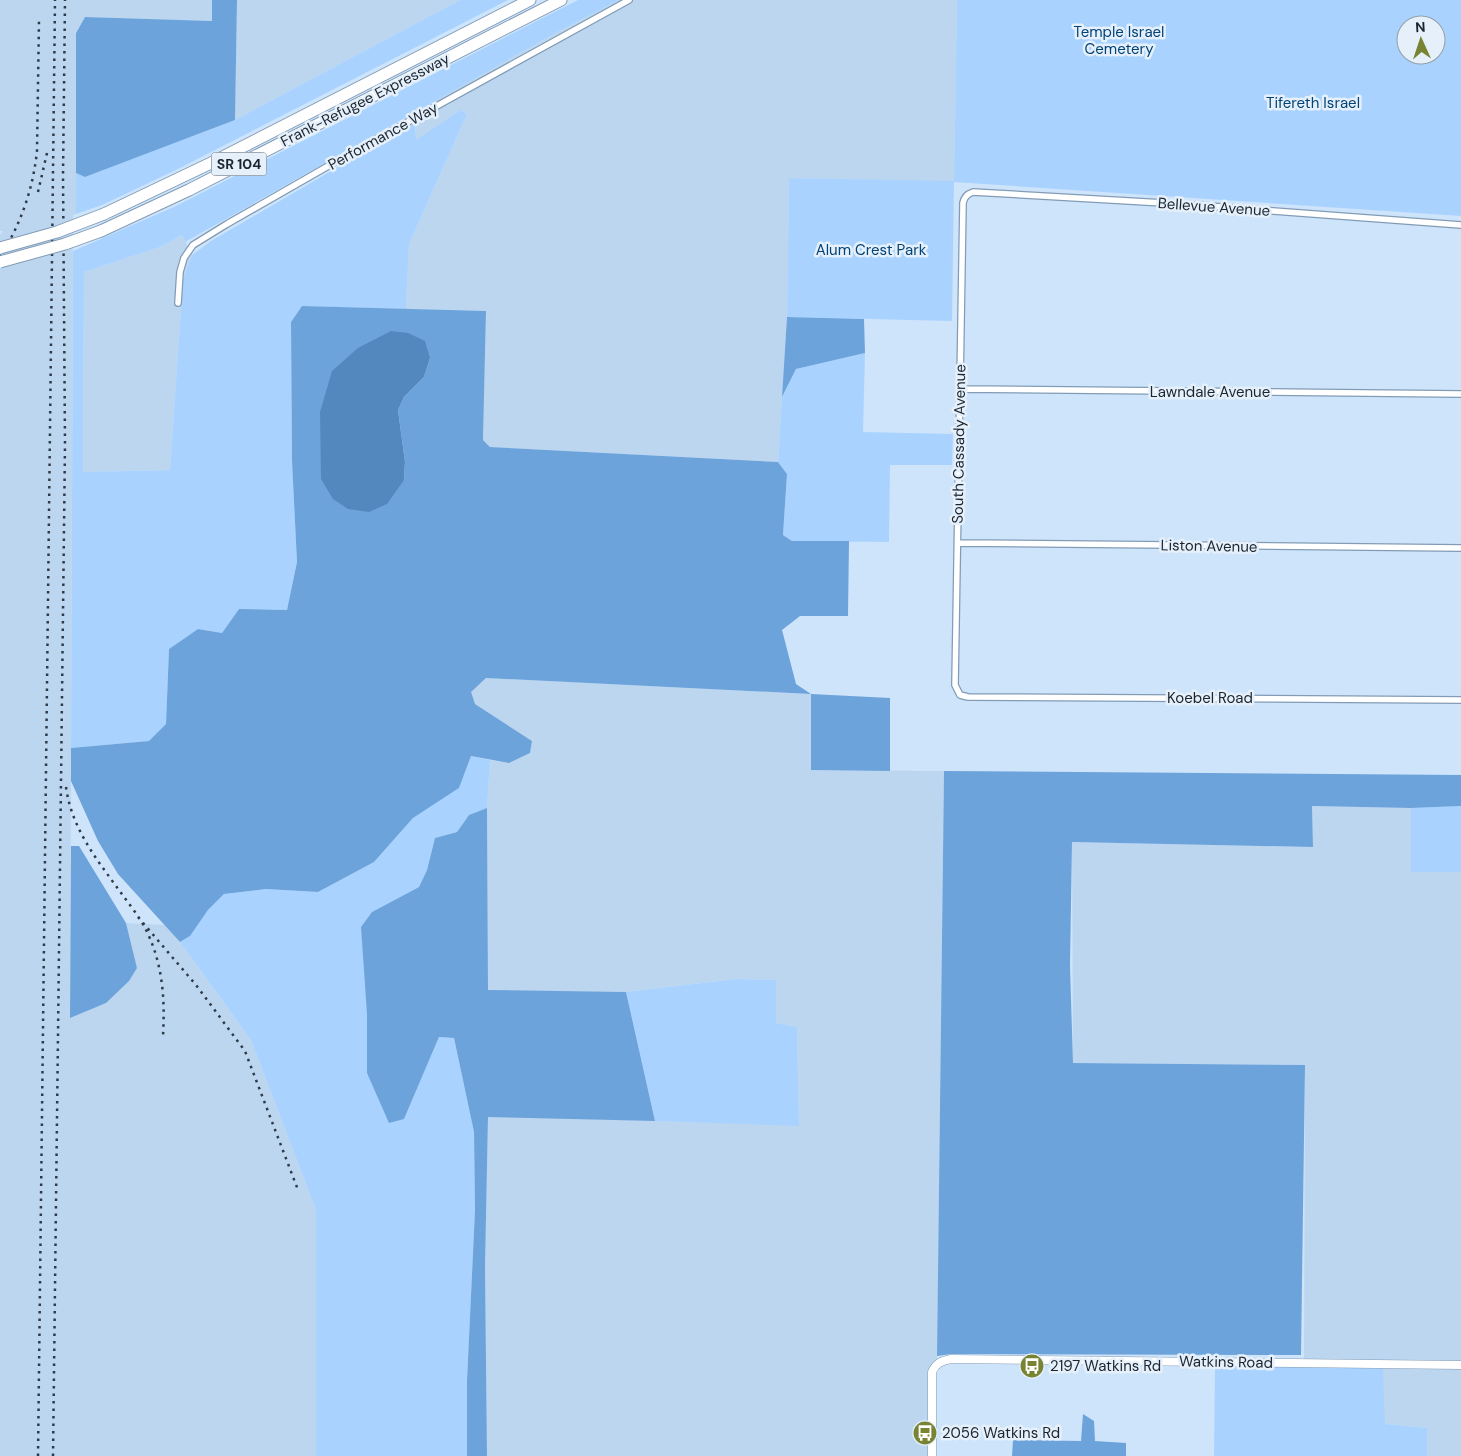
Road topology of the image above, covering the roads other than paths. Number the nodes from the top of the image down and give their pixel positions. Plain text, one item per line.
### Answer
1 (530, 0) edge
2 (561, 0) edge
3 (629, 0) edge
4 (968, 194) joint
5 (1461, 225) edge
6 (0, 248) edge
7 (0, 262) edge
8 (178, 303) dead end
9 (960, 389) junction
10 (1461, 394) edge
11 (958, 543) junction
12 (1461, 548) edge
13 (960, 694) joint
14 (1461, 700) edge
15 (1461, 1365) edge
16 (932, 1456) edge

1 - 6 highway, Frank-Refugee Expressway / SR 104, bridge
2 - 7 highway, Frank-Refugee Expressway / SR 104, bridge
3 - 8 street, Performance Way
4 - 5 street, Bellevue Avenue
4 - 9 street, South Cassady Avenue
9 - 10 street, Lawndale Avenue
9 - 11 street, South Cassady Avenue
11 - 12 street, Liston Avenue
11 - 13 street, South Cassady Avenue
13 - 14 street, Koebel Road
15 - 16 street, Watkins Road

